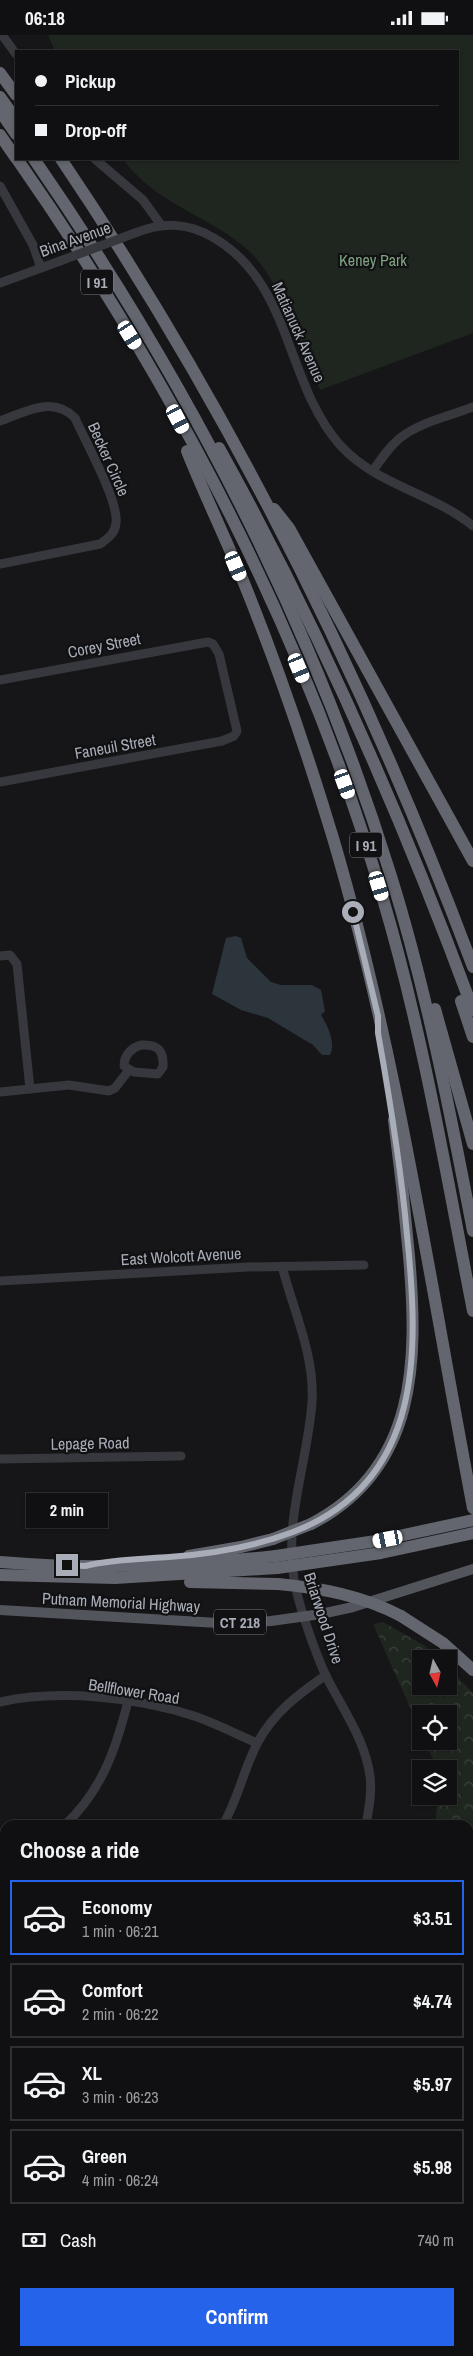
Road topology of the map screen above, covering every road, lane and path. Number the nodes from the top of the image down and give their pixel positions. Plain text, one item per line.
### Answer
1 (2, 35) edge
2 (15, 53) edge
3 (0, 73) edge
4 (15, 94) edge
5 (0, 97) edge
6 (0, 111) edge
7 (15, 119) edge
8 (15, 133) edge
9 (0, 135) edge
10 (15, 157) edge
11 (17, 160) edge
12 (35, 160) edge
13 (44, 160) edge
14 (62, 160) edge
15 (96, 160) edge
16 (0, 186) edge
17 (161, 225) junction
18 (41, 268) junction
19 (0, 283) edge
20 (473, 407) edge
21 (173, 409) junction
22 (0, 421) edge
23 (373, 471) junction
24 (263, 498) junction
25 (473, 526) edge
26 (0, 564) edge
27 (0, 680) edge
28 (234, 736) joint
29 (0, 782) edge
30 (402, 828) junction
31 (457, 830) junction
32 (473, 851) edge
33 (473, 861) edge
34 (400, 907) junction
35 (0, 955) edge
36 (473, 967) edge
37 (473, 1010) edge
38 (378, 1016) junction
39 (473, 1037) edge
40 (129, 1070) junction
41 (30, 1089) junction
42 (0, 1092) edge
43 (473, 1144) edge
44 (473, 1231) edge
45 (364, 1265) dead end
46 (282, 1266) junction
47 (0, 1281) edge
48 (473, 1311) edge
49 (182, 1456) dead end
50 (0, 1459) edge
51 (473, 1508) edge
52 (473, 1520) edge
53 (473, 1533) edge
54 (0, 1562) edge
55 (277, 1562) junction
56 (473, 1569) edge
57 (85, 1572) junction
58 (0, 1575) edge
59 (0, 1611) edge
60 (306, 1617) junction
61 (473, 1671) edge
62 (326, 1675) junction
63 (128, 1701) junction
64 (0, 1702) edge
65 (257, 1743) junction
66 (70, 1820) edge
67 (226, 1820) edge
68 (367, 1820) edge

1 - 2 street
3 - 4 highway
5 - 7 highway
6 - 8 highway
9 - 10 highway, I 91
11 - 21 highway, I 91
12 - 34 highway
13 - 30 highway
14 - 24 highway, I 91
15 - 17 street
16 - 18 street
17 - 18 street, Bina Avenue, bridge
17 - 23 street, Matianuck Avenue
18 - 19 street, Bina Avenue
20 - 23 street
21 - 38 highway
21 - 48 highway, I 91
22 - 26 street, Becker Circle
23 - 25 street, Matianuck Avenue
24 - 31 highway
24 - 36 highway, I 91
27 - 28 street, Corey Street
28 - 29 street, Faneuil Street
30 - 37 highway
30 - 39 highway
31 - 32 highway
31 - 33 highway
34 - 43 highway
34 - 44 highway
35 - 41 street
38 - 51 highway
38 - 57 highway, bridge
40 - 40 street
40 - 41 street
41 - 42 street
45 - 46 street, East Wolcott Avenue
46 - 47 street, East Wolcott Avenue
46 - 60 street, Briarwood Drive
49 - 50 street, Lepage Road
52 - 55 highway, bridge
53 - 55 highway, bridge
54 - 57 highway
55 - 57 highway
56 - 60 main road, Putnam Memorial Highway / CT 218
57 - 58 highway
57 - 61 highway, bridge
59 - 60 main road, Putnam Memorial Highway / CT 218
60 - 62 street, Briarwood Drive
62 - 65 street
62 - 68 street, Briarwood Drive
63 - 64 street, Bellflower Road
63 - 65 street, Bellflower Road
63 - 66 street
65 - 67 street

